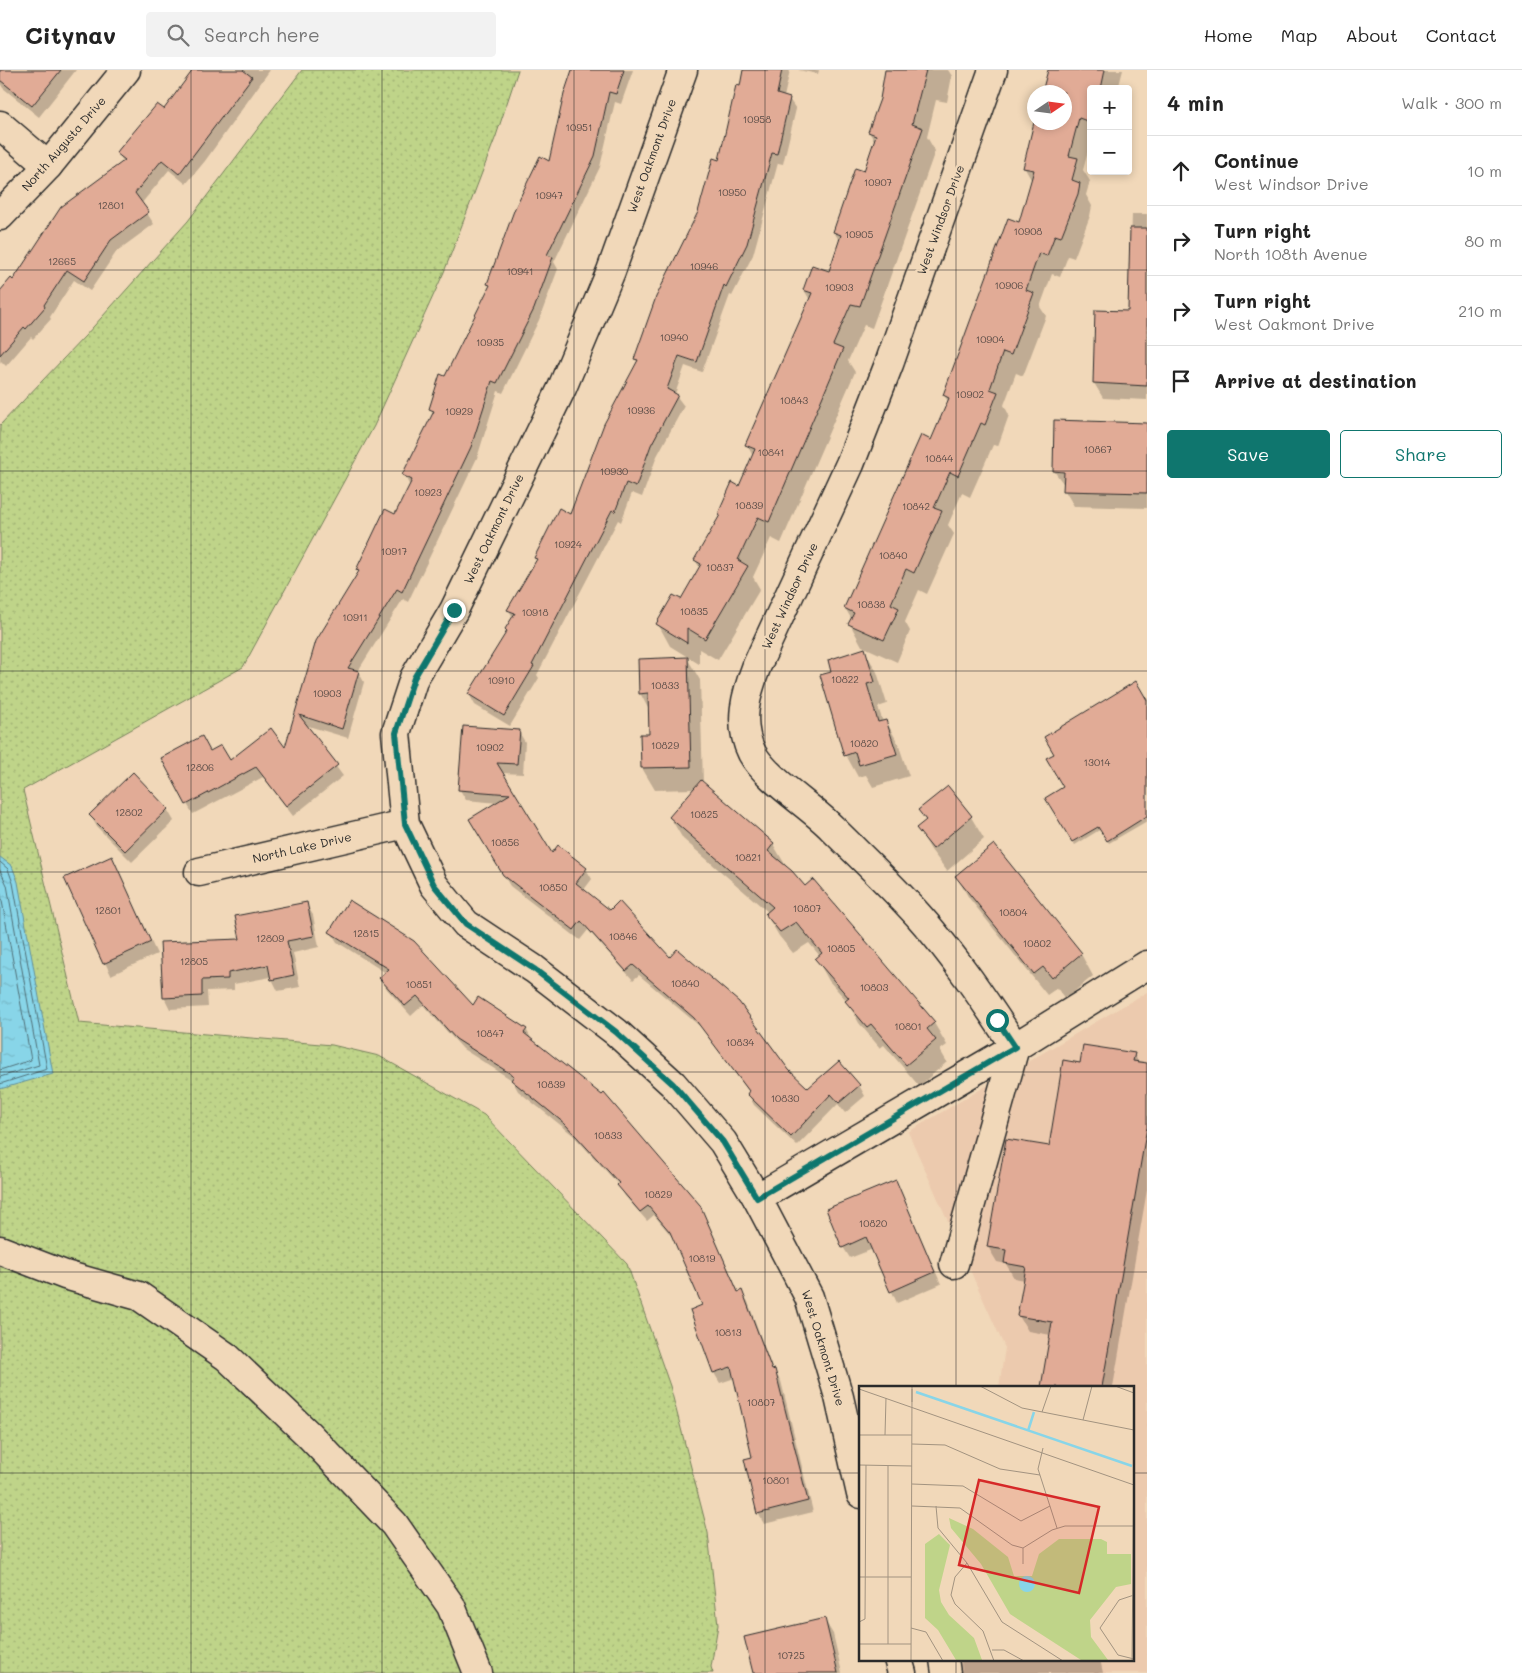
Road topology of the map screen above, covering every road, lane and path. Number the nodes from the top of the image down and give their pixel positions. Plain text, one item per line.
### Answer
1 (126, 70) edge
2 (683, 70) edge
3 (993, 70) edge
4 (0, 125) edge
5 (48, 166) junction
6 (0, 216) edge
7 (405, 824) junction
8 (199, 872) dead end
9 (1147, 965) edge
10 (1015, 1047) junction
11 (757, 1198) junction
12 (0, 1250) edge
13 (954, 1264) dead end
14 (859, 1485) edge
15 (898, 1660) edge
16 (944, 1660) edge
17 (478, 1673) edge
18 (902, 1673) edge
19 (946, 1673) edge

1 - 5 street, North Augusta Drive
2 - 7 street, West Oakmont Drive
3 - 10 street, West Windsor Drive
4 - 5 street
5 - 6 street, North Augusta Drive
7 - 8 street, North Lake Drive
7 - 11 street, West Oakmont Drive
9 - 10 street
10 - 11 street
10 - 13 street
11 - 14 street, West Oakmont Drive
12 - 17 street
15 - 18 street
16 - 19 street

